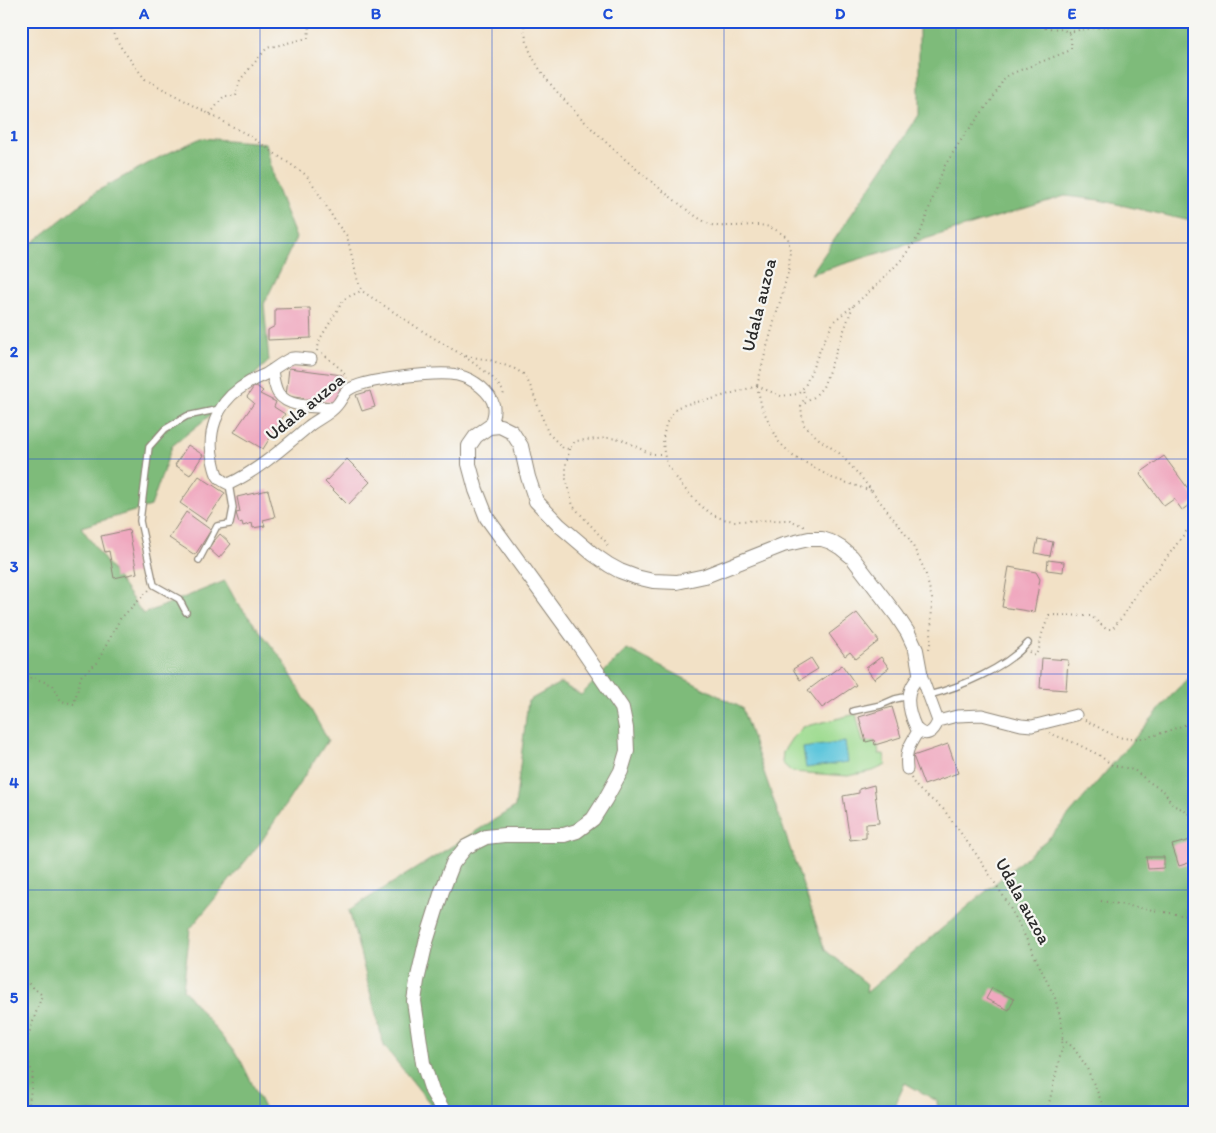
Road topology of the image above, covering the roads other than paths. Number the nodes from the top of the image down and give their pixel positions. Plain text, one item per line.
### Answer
1 (314, 354) road end
2 (272, 370) junction
3 (333, 408) junction
4 (220, 409) junction
5 (489, 427) junction
6 (229, 484) junction
7 (199, 560) dead end
8 (186, 612) dead end
9 (1028, 643) dead end
10 (920, 672) junction
11 (929, 694) junction
12 (909, 696) junction
13 (854, 711) dead end
14 (1076, 715) road end
15 (938, 721) junction
16 (918, 731) junction
17 (907, 769) road end
18 (444, 1112) edge

1 - 2 street, Udala auzoa
2 - 3 street
2 - 4 street, Udala auzoa
3 - 5 street, Udala auzoa
3 - 6 street, Udala auzoa
4 - 6 street, Udala auzoa
4 - 8 lane
5 - 10 street
5 - 18 street
6 - 7 lane, Udala auzoa
9 - 11 lane
10 - 11 street
10 - 12 street
11 - 15 street
12 - 13 lane
12 - 16 street
14 - 15 street
15 - 16 street
16 - 17 street

